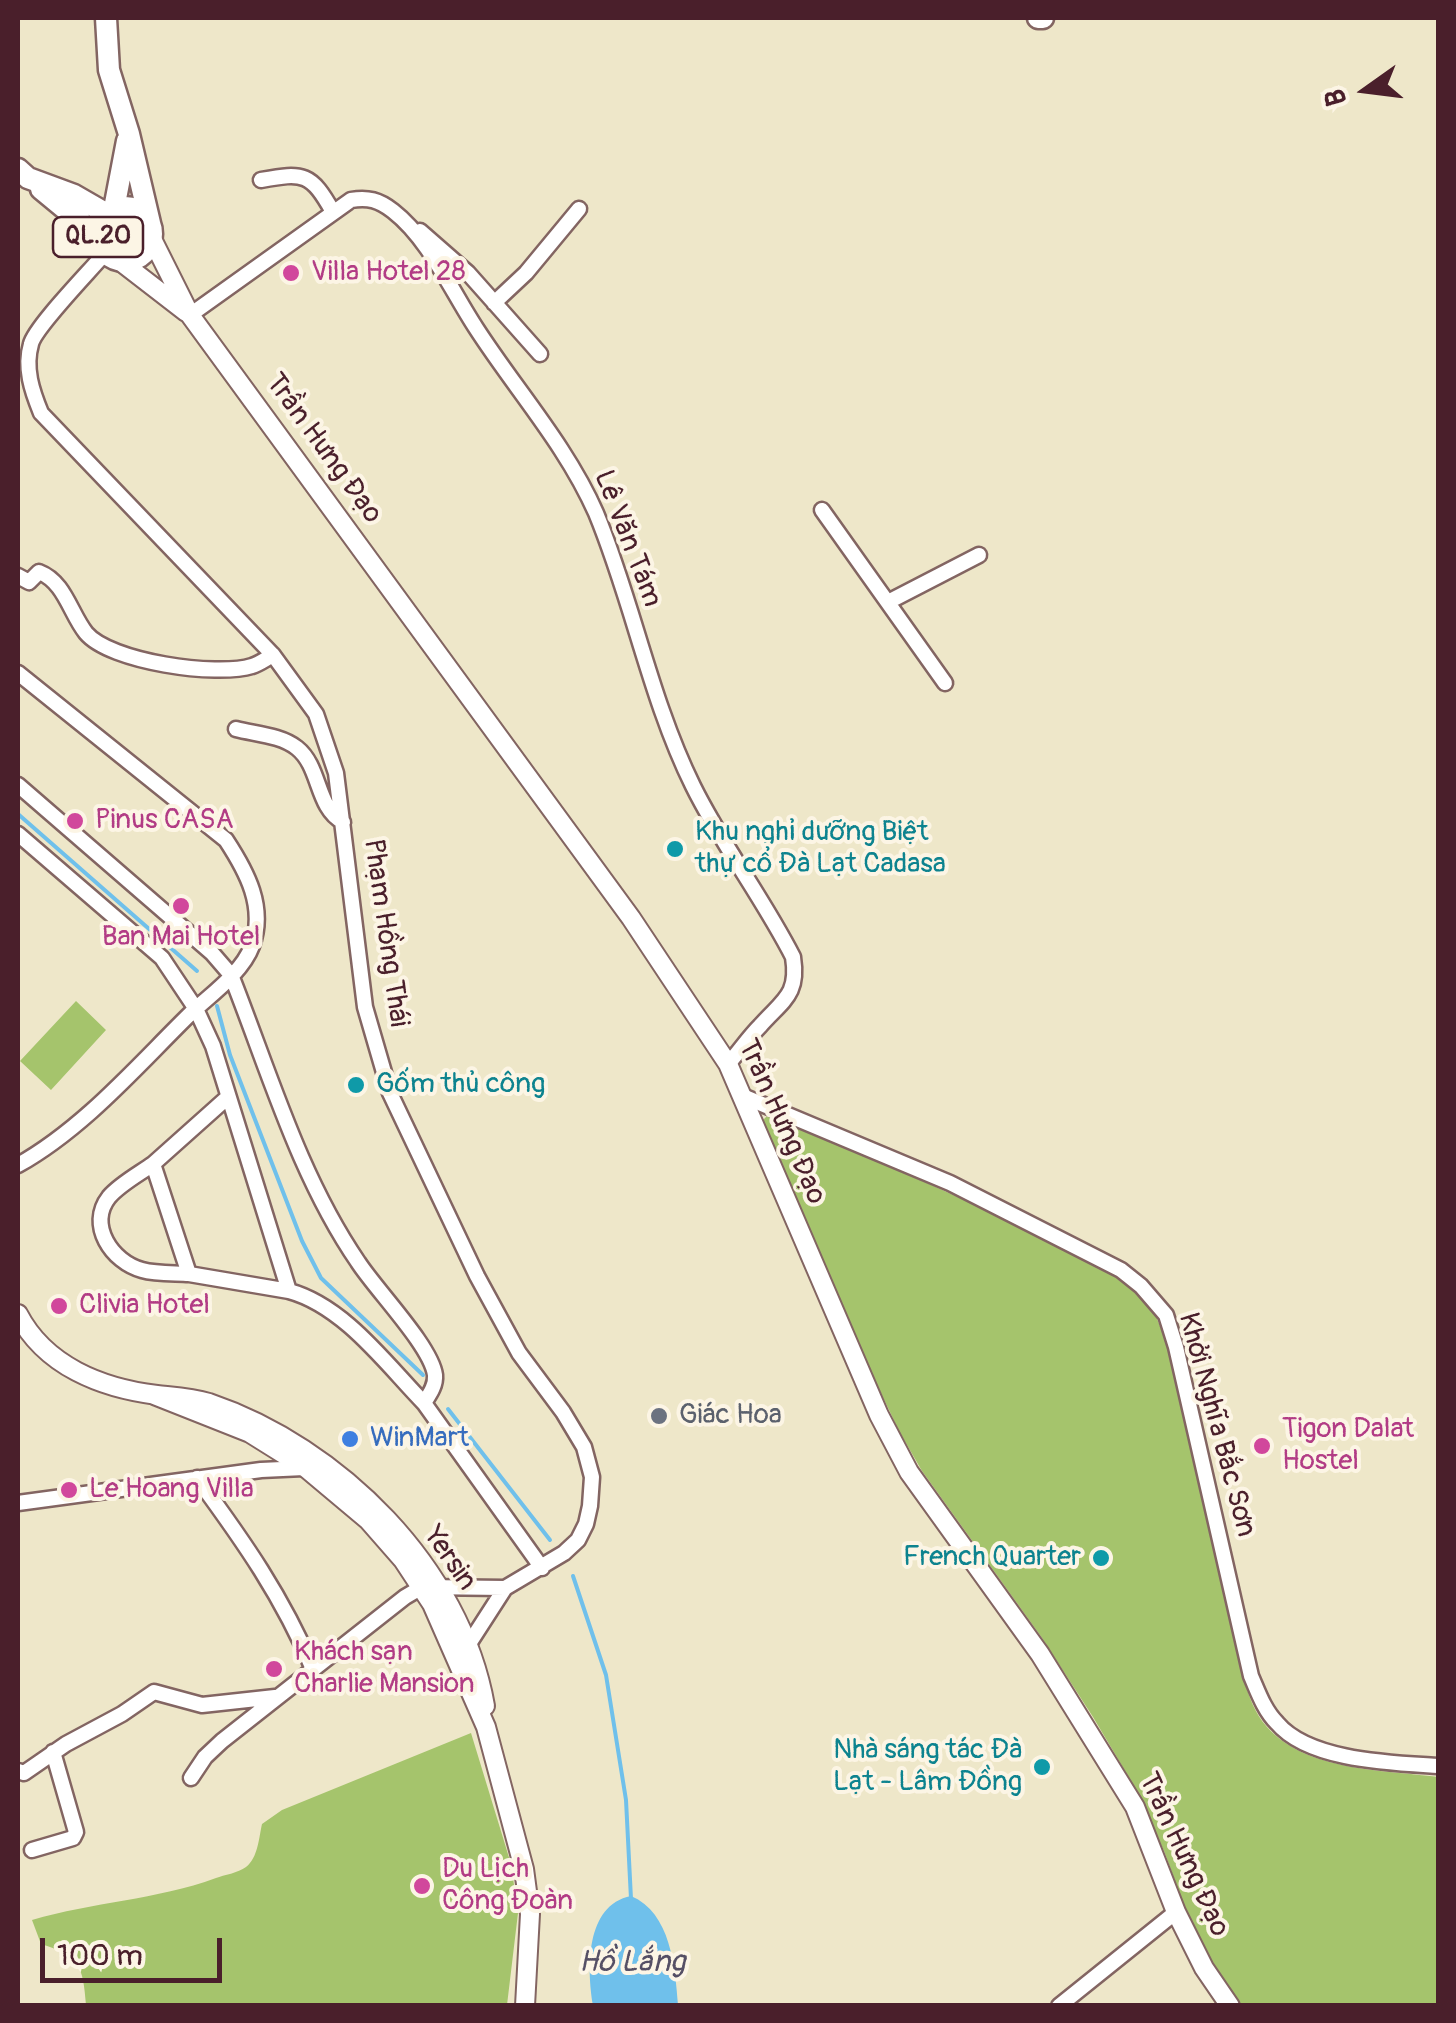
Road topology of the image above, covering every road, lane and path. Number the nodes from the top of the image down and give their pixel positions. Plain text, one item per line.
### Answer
1 (106, 18) edge
2 (129, 134) junction
3 (23, 173) edge
4 (262, 180) dead end
5 (579, 209) dead end
6 (111, 211) junction
7 (333, 212) junction
8 (395, 212) junction
9 (151, 231) junction
10 (108, 250) junction
11 (494, 303) junction
12 (190, 315) junction
13 (24, 338) edge
14 (540, 354) dead end
15 (822, 510) dead end
16 (979, 555) dead end
17 (18, 576) edge
18 (888, 602) junction
19 (273, 655) junction
20 (18, 673) edge
21 (945, 682) dead end
22 (236, 729) dead end
23 (18, 785) edge
24 (343, 822) junction
25 (18, 834) edge
26 (231, 975) junction
27 (196, 1009) junction
28 (728, 1064) junction
29 (228, 1097) junction
30 (744, 1098) junction
31 (18, 1164) edge
32 (154, 1164) junction
33 (189, 1274) junction
34 (288, 1291) junction
35 (18, 1314) edge
36 (154, 1395) junction
37 (424, 1403) junction
38 (306, 1468) junction
39 (339, 1476) junction
40 (197, 1478) junction
41 (18, 1502) edge
42 (542, 1568) junction
43 (430, 1587) junction
44 (505, 1588) junction
45 (464, 1652) junction
46 (314, 1669) junction
47 (276, 1697) junction
48 (53, 1752) junction
49 (1438, 1766) edge
50 (18, 1771) edge
51 (191, 1778) dead end
52 (32, 1850) dead end
53 (1176, 1912) junction
54 (525, 2006) edge
55 (1059, 2006) edge
56 (1230, 2006) edge

1 - 2 highway, QL.20
2 - 6 highway, QL.20
2 - 9 highway, QL.20
3 - 6 highway, QL.20
3 - 10 highway, QL.20
4 - 7 street
5 - 11 street
6 - 9 highway, QL.20
6 - 10 highway, QL.20
7 - 8 street
7 - 12 street
8 - 11 street
8 - 28 street, Lê Văn Tám
9 - 10 highway, QL.20
9 - 12 main road, Trần Hưng Đạo
10 - 12 main road, Trần Hưng Đạo
10 - 13 street, Phạm Hồng Thái
11 - 14 street
12 - 28 main road, Trần Hưng Đạo
13 - 19 street, Phạm Hồng Thái
15 - 18 street
16 - 18 street
17 - 19 street
18 - 21 street
19 - 24 street, Phạm Hồng Thái
20 - 26 street
22 - 24 street
23 - 26 street
24 - 42 street, Phạm Hồng Thái
25 - 27 street
26 - 27 street
26 - 37 street
27 - 29 street
27 - 31 street
28 - 30 main road, Trần Hưng Đạo
29 - 32 street
29 - 34 street
30 - 49 street, Khởi Nghĩa Bắc Sơn
30 - 53 main road, Trần Hưng Đạo
32 - 33 street
32 - 33 street
33 - 34 street
34 - 37 street
35 - 36 main road
36 - 38 main road, Yersin
36 - 39 main road, Yersin
37 - 42 street
38 - 39 street
38 - 40 street
38 - 43 main road, Yersin
39 - 43 main road, Yersin
40 - 41 street
40 - 46 street
42 - 44 street, Phạm Hồng Thái
43 - 44 street, Phạm Hồng Thái
43 - 45 main road, Yersin
43 - 46 street
44 - 45 street
45 - 54 main road, Yersin
46 - 47 street
47 - 48 street
47 - 51 street
48 - 50 street
48 - 52 street
53 - 55 street
53 - 56 main road, Trần Hưng Đạo

